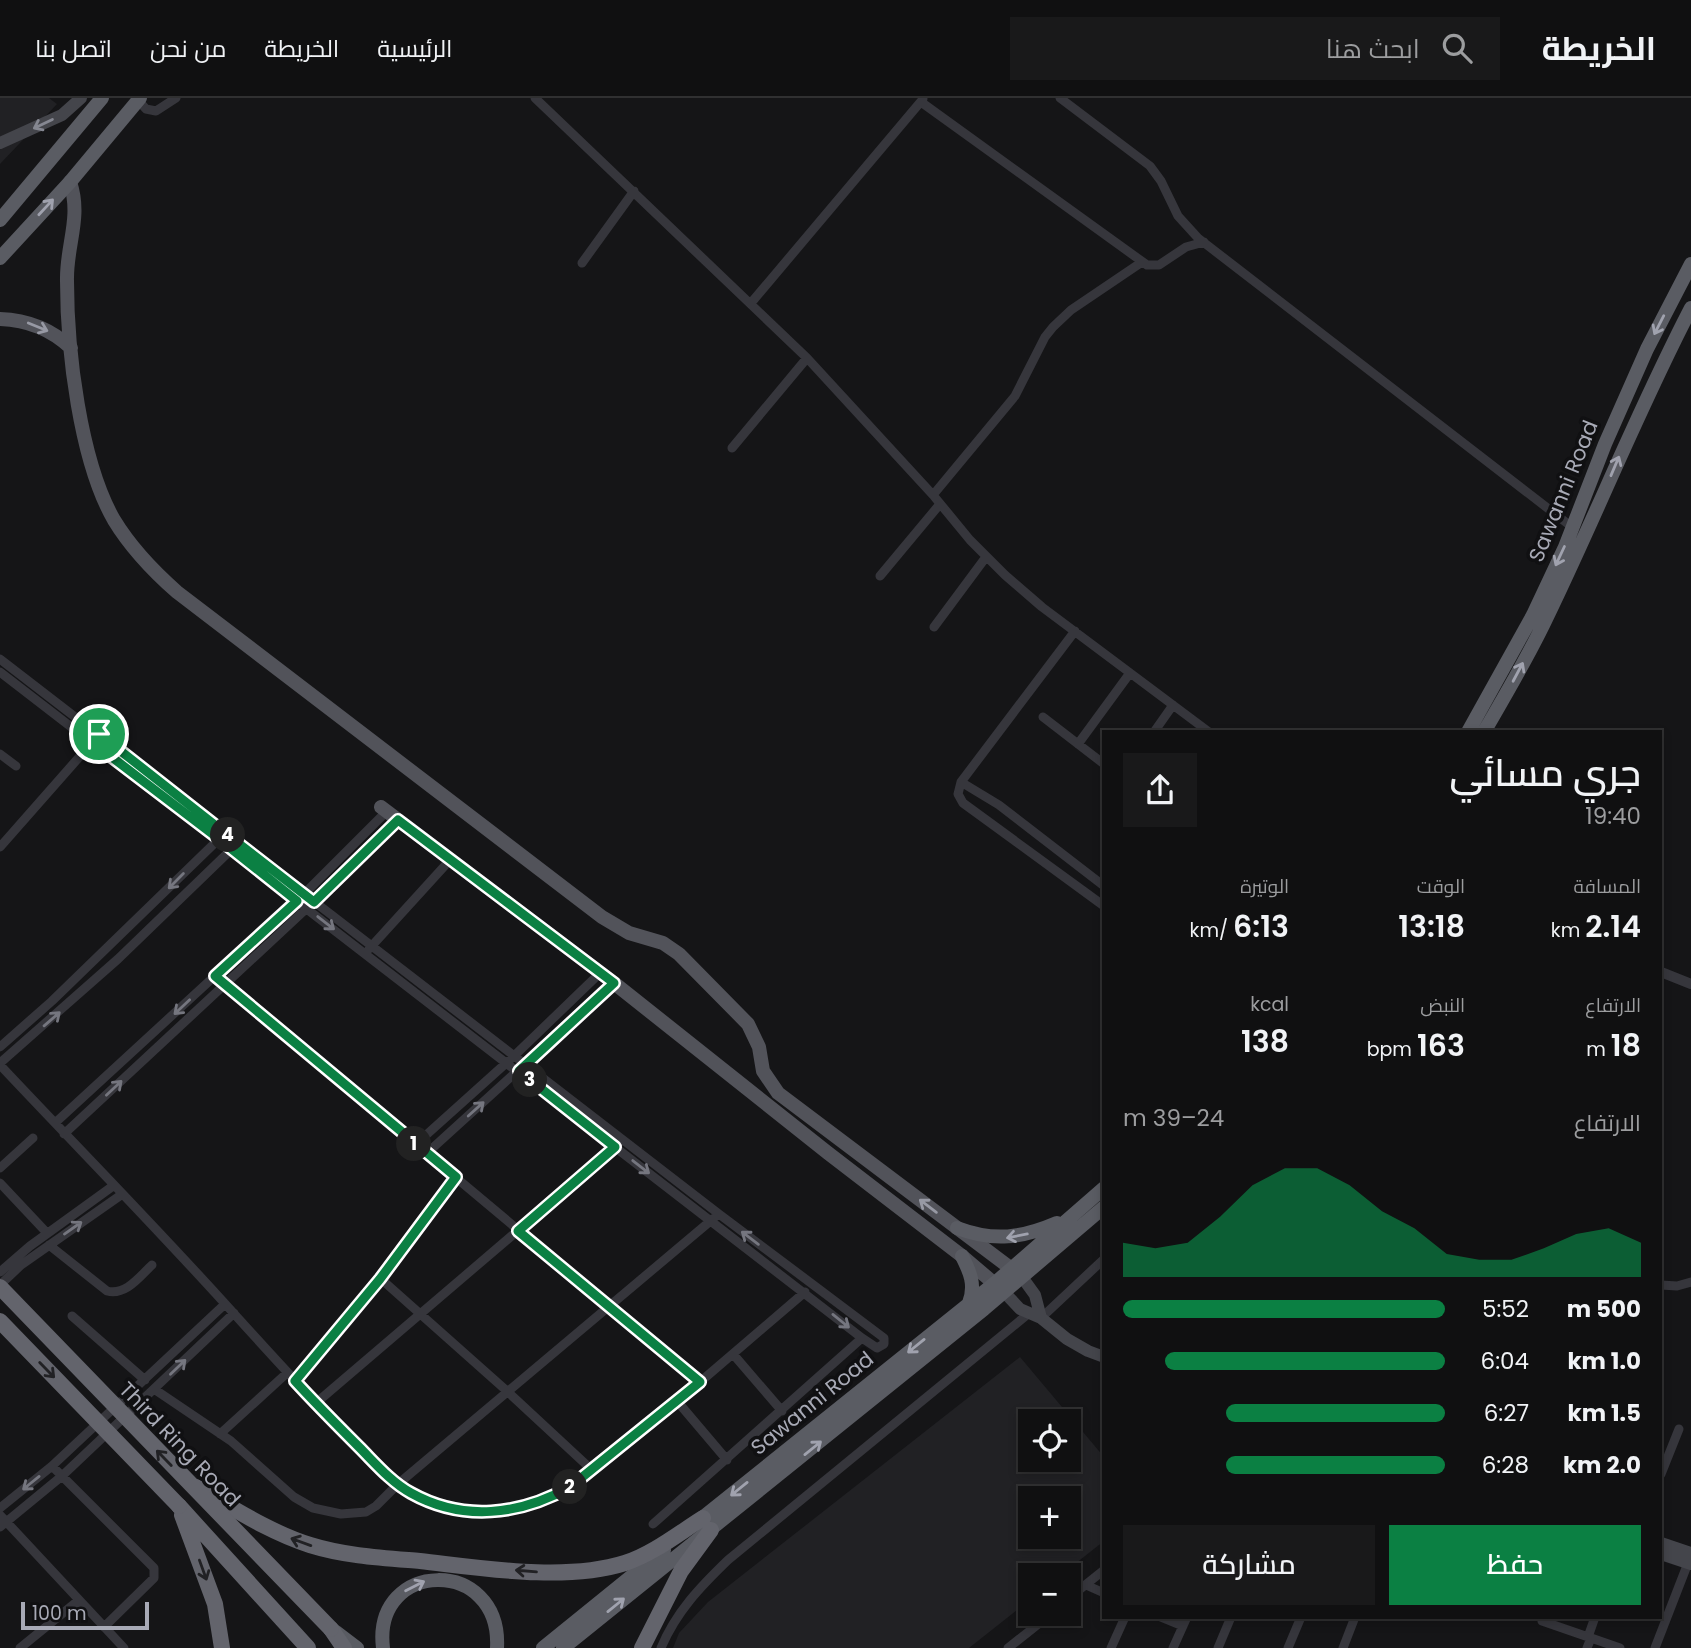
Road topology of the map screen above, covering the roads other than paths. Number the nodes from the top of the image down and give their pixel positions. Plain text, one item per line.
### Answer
1 (81, 98) edge
2 (102, 98) edge
3 (176, 98) edge
4 (536, 98) edge
5 (1060, 98) edge
6 (139, 99) edge
7 (922, 100) edge
8 (0, 143) edge
9 (70, 182) junction
10 (634, 191) junction
11 (0, 220) edge
12 (1204, 242) junction
13 (0, 258) edge
14 (1142, 262) junction
15 (582, 263) dead end
16 (1691, 264) edge
17 (751, 303) junction
18 (1691, 308) edge
19 (0, 319) edge
20 (71, 348) junction
21 (807, 358) junction
22 (733, 448) dead end
23 (933, 495) junction
24 (940, 504) junction
25 (1573, 527) junction
26 (986, 557) junction
27 (880, 576) dead end
28 (934, 626) dead end
29 (1075, 631) junction
30 (1, 662) edge
31 (0, 672) edge
32 (1130, 673) junction
33 (1173, 705) junction
34 (1043, 717) dead end
35 (1155, 730) edge
36 (1206, 730) edge
37 (1469, 730) edge
38 (1485, 730) edge
39 (99, 734) junction
40 (92, 742) junction
41 (1078, 744) junction
42 (0, 754) edge
43 (1102, 762) edge
44 (16, 766) dead end
45 (961, 782) junction
46 (389, 813) junction
47 (222, 836) junction
48 (235, 846) junction
49 (0, 847) edge
50 (450, 860) junction
51 (1102, 884) edge
52 (301, 897) junction
53 (311, 905) junction
54 (1102, 905) edge
55 (369, 950) junction
56 (1662, 972) edge
57 (600, 973) junction
58 (215, 976) junction
59 (614, 983) junction
60 (1691, 984) edge
61 (225, 985) junction
62 (0, 1047) edge
63 (511, 1059) junction
64 (0, 1064) edge
65 (522, 1068) junction
66 (55, 1123) junction
67 (64, 1134) junction
68 (33, 1138) dead end
69 (840, 1140) junction
70 (619, 1144) junction
71 (415, 1145) junction
72 (828, 1153) junction
73 (426, 1154) junction
74 (0, 1168) edge
75 (456, 1177) junction
76 (0, 1183) edge
77 (113, 1186) junction
78 (1102, 1190) edge
79 (121, 1195) junction
80 (1102, 1209) edge
81 (1074, 1215) junction
82 (715, 1217) junction
83 (957, 1228) junction
84 (518, 1231) junction
85 (47, 1234) junction
86 (49, 1245) junction
87 (962, 1256) junction
88 (1102, 1261) edge
89 (152, 1265) dead end
90 (0, 1272) edge
91 (1017, 1273) junction
92 (380, 1279) junction
93 (1691, 1282) edge
94 (0, 1284) edge
95 (1662, 1285) edge
96 (1000, 1287) junction
97 (805, 1292) junction
98 (969, 1303) junction
99 (225, 1304) junction
100 (609, 1306) junction
101 (234, 1313) junction
102 (421, 1314) junction
103 (72, 1316) dead end
104 (1035, 1316) junction
105 (0, 1321) edge
106 (862, 1338) junction
107 (733, 1354) junction
108 (1102, 1358) edge
109 (287, 1373) junction
110 (145, 1380) junction
111 (295, 1381) junction
112 (700, 1382) junction
113 (154, 1389) junction
114 (508, 1392) junction
115 (677, 1401) junction
116 (316, 1403) junction
117 (782, 1411) junction
118 (1679, 1429) dead end
119 (220, 1434) junction
120 (727, 1460) junction
121 (52, 1465) junction
122 (592, 1470) junction
123 (1662, 1472) edge
124 (62, 1476) junction
125 (186, 1481) junction
126 (398, 1484) junction
127 (179, 1506) junction
128 (0, 1508) edge
129 (2, 1521) edge
130 (653, 1524) dead end
131 (707, 1524) junction
132 (1662, 1544) edge
133 (1662, 1554) edge
134 (1690, 1560) edge
135 (1102, 1572) edge
136 (1086, 1585) junction
137 (1081, 1589) edge
138 (1102, 1592) edge
139 (79, 1600) junction
140 (1124, 1619) edge
141 (1230, 1619) edge
142 (1300, 1619) edge
143 (1354, 1619) edge
144 (1594, 1619) edge
145 (1542, 1621) dead end
146 (1185, 1622) edge
147 (1036, 1626) edge
148 (104, 1627) junction
149 (331, 1629) junction
150 (1589, 1638) junction
151 (307, 1647) edge
152 (20, 1648) edge
153 (124, 1648) edge
154 (222, 1648) edge
155 (344, 1648) edge
156 (357, 1648) edge
157 (383, 1648) edge
158 (497, 1648) edge
159 (543, 1648) edge
160 (563, 1648) edge
161 (642, 1648) edge
162 (661, 1648) edge
163 (1008, 1648) edge
164 (1111, 1648) edge
165 (1173, 1648) edge
166 (1218, 1648) edge
167 (1288, 1648) edge
168 (1343, 1648) edge
169 (1587, 1648) edge
170 (1620, 1648) edge
171 (1655, 1648) edge

1 -> 8 main road
2 - 11 highway
3 - 6 street
4 - 10 street
5 - 12 street
6 - 9 highway
7 - 14 street
7 - 17 street
13 -> 9 highway
9 - 20 main road
10 - 15 street
10 - 17 street
12 - 14 street
12 - 25 street
14 - 23 street
16 -> 25 highway, Sawanni Road
17 - 21 street
38 -> 18 highway, Sawanni Road
19 -> 20 main road
20 - 69 main road
21 - 22 street
21 - 23 street
23 - 24 street
24 - 26 street
24 - 27 street
25 -> 37 highway, Sawanni Road
26 - 28 street
26 - 29 street
29 - 32 street
29 - 45 street
30 - 39 street
31 - 40 street
32 - 33 street
32 - 41 street
33 - 35 street
33 - 36 street
34 - 41 street
39 - 40 street
39 - 47 street
40 - 47 street
40 - 49 street
41 - 43 street
42 - 44 street
45 - 51 street
45 - 54 street
46 - 50 main road
46 - 52 street
46 - 53 street
47 - 48 street
47 -> 62 street
48 - 52 street
64 -> 48 street
50 - 55 street
50 - 57 main road
52 - 53 street
52 - 58 street
53 - 55 street
53 - 61 street
55 - 63 street
56 - 60 street
57 - 59 main road
57 - 63 street
58 - 61 street
58 -> 66 street
59 - 65 street
59 - 72 main road
67 -> 61 street
61 - 71 street
63 - 65 street
63 - 71 street
64 - 66 street
65 - 70 street
73 -> 65 street
66 - 67 street
67 - 77 street
68 - 74 street
69 - 72 main road
83 -> 69 main road
70 - 82 street
70 - 84 street
71 - 73 street
72 - 87 main road
73 - 75 street
75 - 84 street
75 - 92 street
76 - 85 street
77 - 79 street
77 - 85 street
78 - 81 highway, Sawanni Road
86 -> 79 street
79 - 99 street
80 - 91 highway, Sawanni Road
81 -> 83 highway
81 - 91 highway, Sawanni Road
82 - 97 street
82 - 100 street
106 -> 82 street
83 - 91 main road
84 - 100 street
84 - 102 street
85 - 90 street
86 - 89 street
86 - 94 street
87 - 96 main road
87 - 98 highway
88 - 104 street
91 - 96 highway, Sawanni Road
91 - 104 main road
92 - 102 street
92 - 111 street
93 - 95 street
125 -> 94 highway, Third Ring Road, bridge
96 - 98 highway, Sawanni Road
96 - 104 main road
131 -> 96 highway, Sawanni Road
97 -> 106 street
97 - 107 street
98 -> 131 highway, Sawanni Road
99 - 101 street
99 - 110 street
100 - 112 street
100 - 114 street
101 - 109 street
113 -> 101 street
102 - 114 street
102 - 116 street
103 - 110 street
104 - 108 main road
104 - 162 street
105 -> 127 highway, Third Ring Road, bridge
106 - 117 street
107 - 112 street
107 - 117 street
109 - 111 street
109 - 119 street
110 - 121 street
111 - 116 street
112 - 115 street
113 - 119 street
113 - 124 street
114 - 122 street
114 - 126 street
115 - 120 street
115 - 122 street
116 - 126 street
117 - 120 street
118 - 123 street
119 - 126 street
120 - 130 street
121 - 124 street
121 -> 128 street
122 - 126 street
124 - 129 street
124 - 148 street
131 -> 125 highway, bridge
125 - 149 highway, Third Ring Road, bridge
127 - 151 highway, Third Ring Road
127 -> 154 highway
129 - 139 street
131 - 159 highway, Sawanni Road
160 -> 131 highway, Sawanni Road
131 - 161 highway
132 - 134 main road
133 - 134 main road
134 - 171 street
135 - 136 street
136 - 137 street
136 - 138 street
139 - 148 street
139 - 152 street
140 - 164 street
141 - 166 street
142 - 167 street
143 - 168 street
144 - 150 street
145 - 150 street
146 - 165 street
147 - 163 street
148 - 153 street
149 - 155 highway, Third Ring Road
149 - 156 highway, Third Ring Road
150 - 169 street
150 - 170 street
157 -> 158 highway

